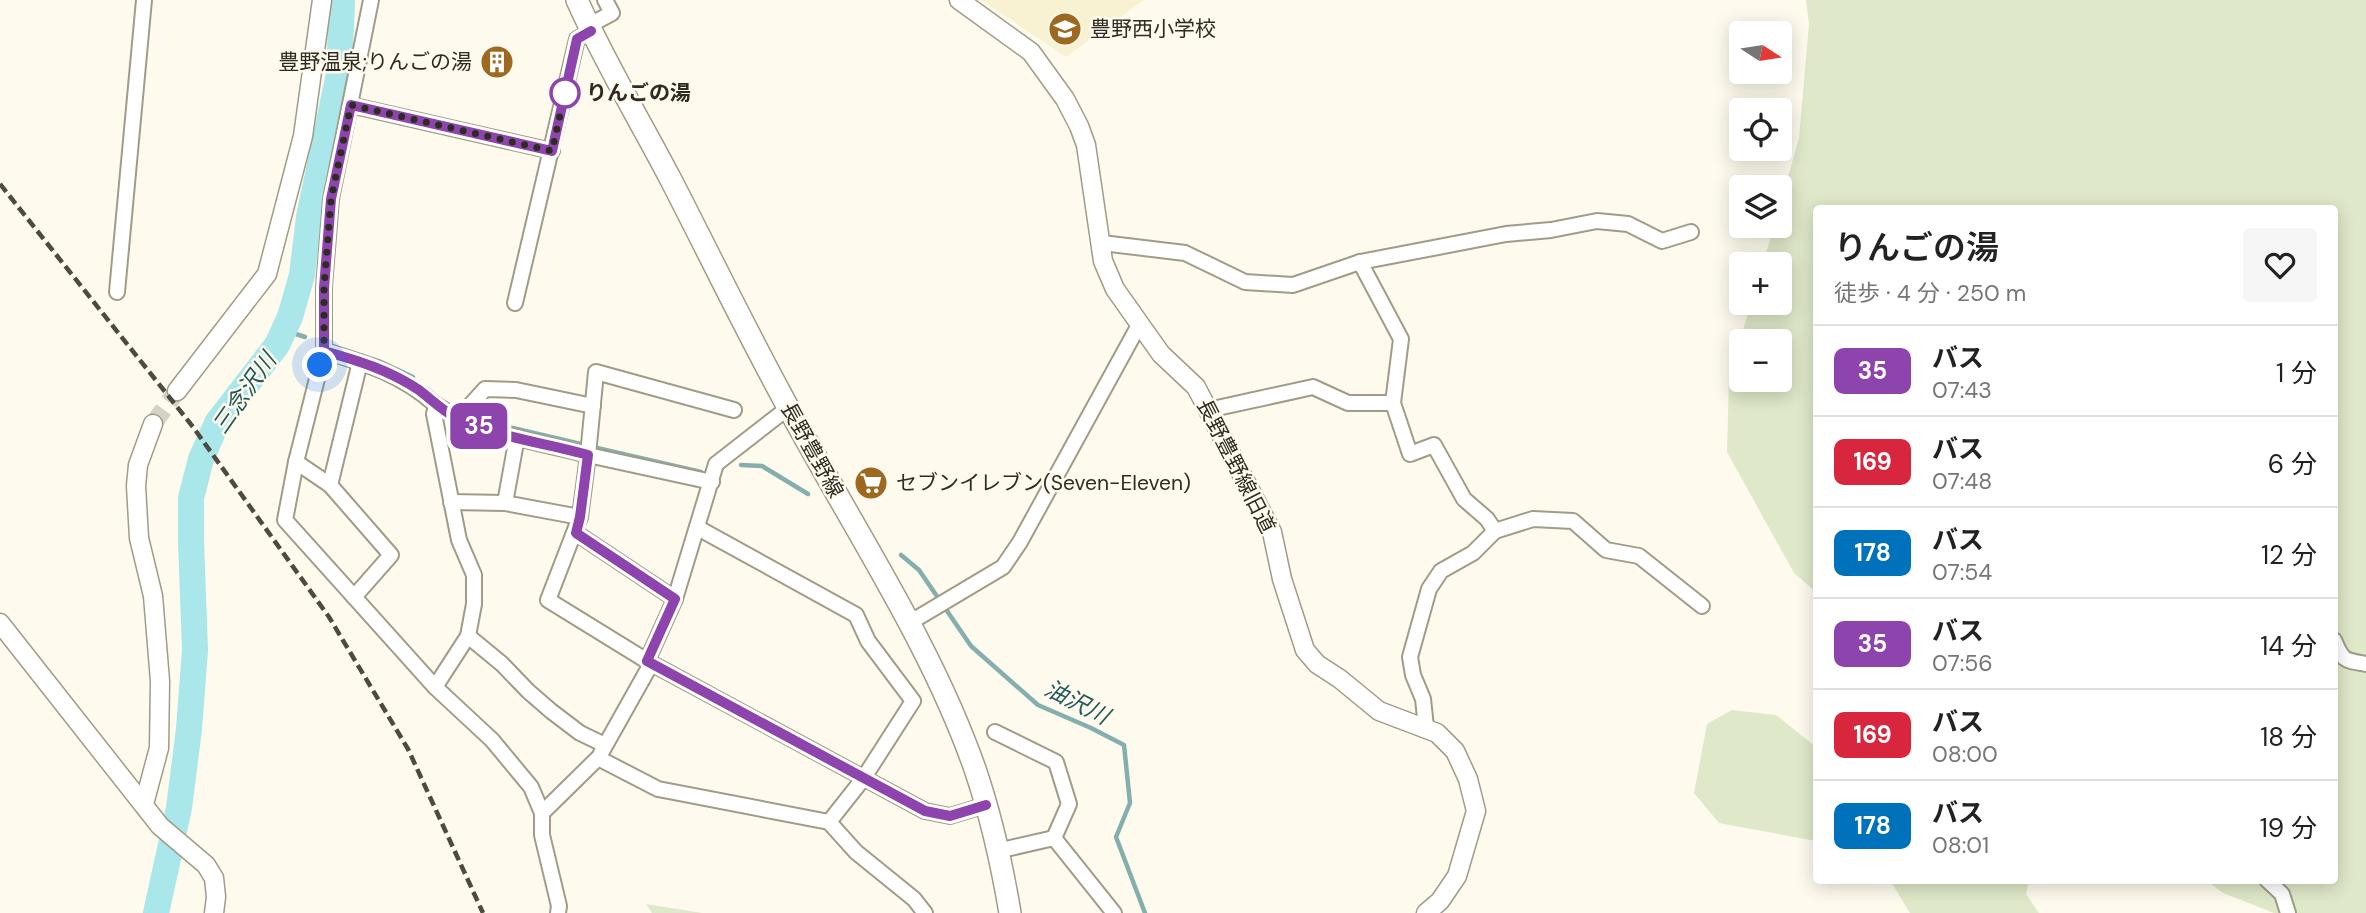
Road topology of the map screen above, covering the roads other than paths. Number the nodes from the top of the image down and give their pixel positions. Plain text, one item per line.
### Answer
1 (144, 0) edge
2 (322, 0) edge
3 (372, 0) edge
4 (577, 0) edge
5 (605, 0) edge
6 (959, 0) edge
7 (590, 29) junction
8 (351, 105) junction
9 (552, 151) junction
10 (1691, 232) dead end
11 (1102, 243) junction
12 (1360, 262) junction
13 (117, 292) dead end
14 (515, 303) dead end
15 (1139, 325) junction
16 (324, 351) junction
17 (360, 362) junction
18 (177, 391) tunnel mouth
19 (1393, 403) junction
20 (436, 405) junction
21 (593, 406) junction
22 (788, 408) junction
23 (734, 410) dead end
24 (1208, 410) junction
25 (463, 415) junction
26 (153, 424) tunnel mouth
27 (517, 437) junction
28 (588, 455) junction
29 (296, 462) junction
30 (712, 482) junction
31 (330, 485) junction
32 (451, 502) junction
33 (506, 503) junction
34 (580, 517) junction
35 (698, 528) junction
36 (1495, 531) junction
37 (576, 533) junction
38 (354, 597) junction
39 (675, 599) junction
40 (1702, 606) dead end
41 (918, 617) junction
42 (0, 623) edge
43 (468, 636) junction
44 (2338, 650) edge
45 (649, 662) junction
46 (2366, 664) edge
47 (435, 687) junction
48 (1426, 727) junction
49 (995, 732) dead end
50 (602, 751) junction
51 (863, 779) junction
52 (144, 804) junction
53 (986, 805) junction
54 (542, 813) junction
55 (829, 822) junction
56 (1054, 838) junction
57 (998, 851) junction
58 (2271, 884) edge
59 (214, 913) edge
60 (558, 913) edge
61 (925, 913) edge
62 (1010, 913) edge
63 (1115, 913) edge
64 (1426, 913) edge
65 (2288, 913) edge

1 - 13 street
2 - 18 street
3 - 8 street
4 - 7 main road, 長野豊野線
5 - 7 street
6 - 11 street, 長野豊野線旧道
7 - 9 street
7 - 22 main road, 長野豊野線
8 - 9 street
8 - 16 street
9 - 14 street
10 - 12 street
11 - 12 street
11 - 15 street, 長野豊野線旧道
12 - 19 street
15 - 24 street, 長野豊野線旧道
15 - 41 street
16 - 17 street
16 - 29 street
17 - 20 street
17 - 31 street
19 - 24 street
19 - 36 street
20 - 25 street
20 - 32 street
21 - 23 street
21 - 25 street
21 - 28 street
22 - 30 street
22 - 41 main road, 長野豊野線
24 - 48 street, 長野豊野線旧道
25 - 27 street
26 - 52 street
27 - 28 street
27 - 33 street
28 - 30 street
28 - 34 street
29 - 31 street
29 - 38 street
30 - 35 street
31 - 38 street
32 - 33 street
32 - 43 street
33 - 34 street
34 - 37 street
35 - 39 street
35 - 51 street
36 - 40 street
36 - 48 street
37 - 39 street
37 - 45 street
38 - 47 street
39 - 45 street
41 - 53 main road, 長野豊野線
42 - 52 street
43 - 47 street
43 - 50 street
44 - 46 street
45 - 50 street
45 - 51 street
47 - 54 street
48 - 64 street, 長野豊野線旧道
49 - 56 street
50 - 54 street
50 - 55 street
51 - 53 street
51 - 55 street
52 - 59 street
53 - 57 main road, 長野豊野線
54 - 60 street
55 - 61 street
56 - 57 street
56 - 63 street
57 - 62 main road, 長野豊野線
58 - 65 street

